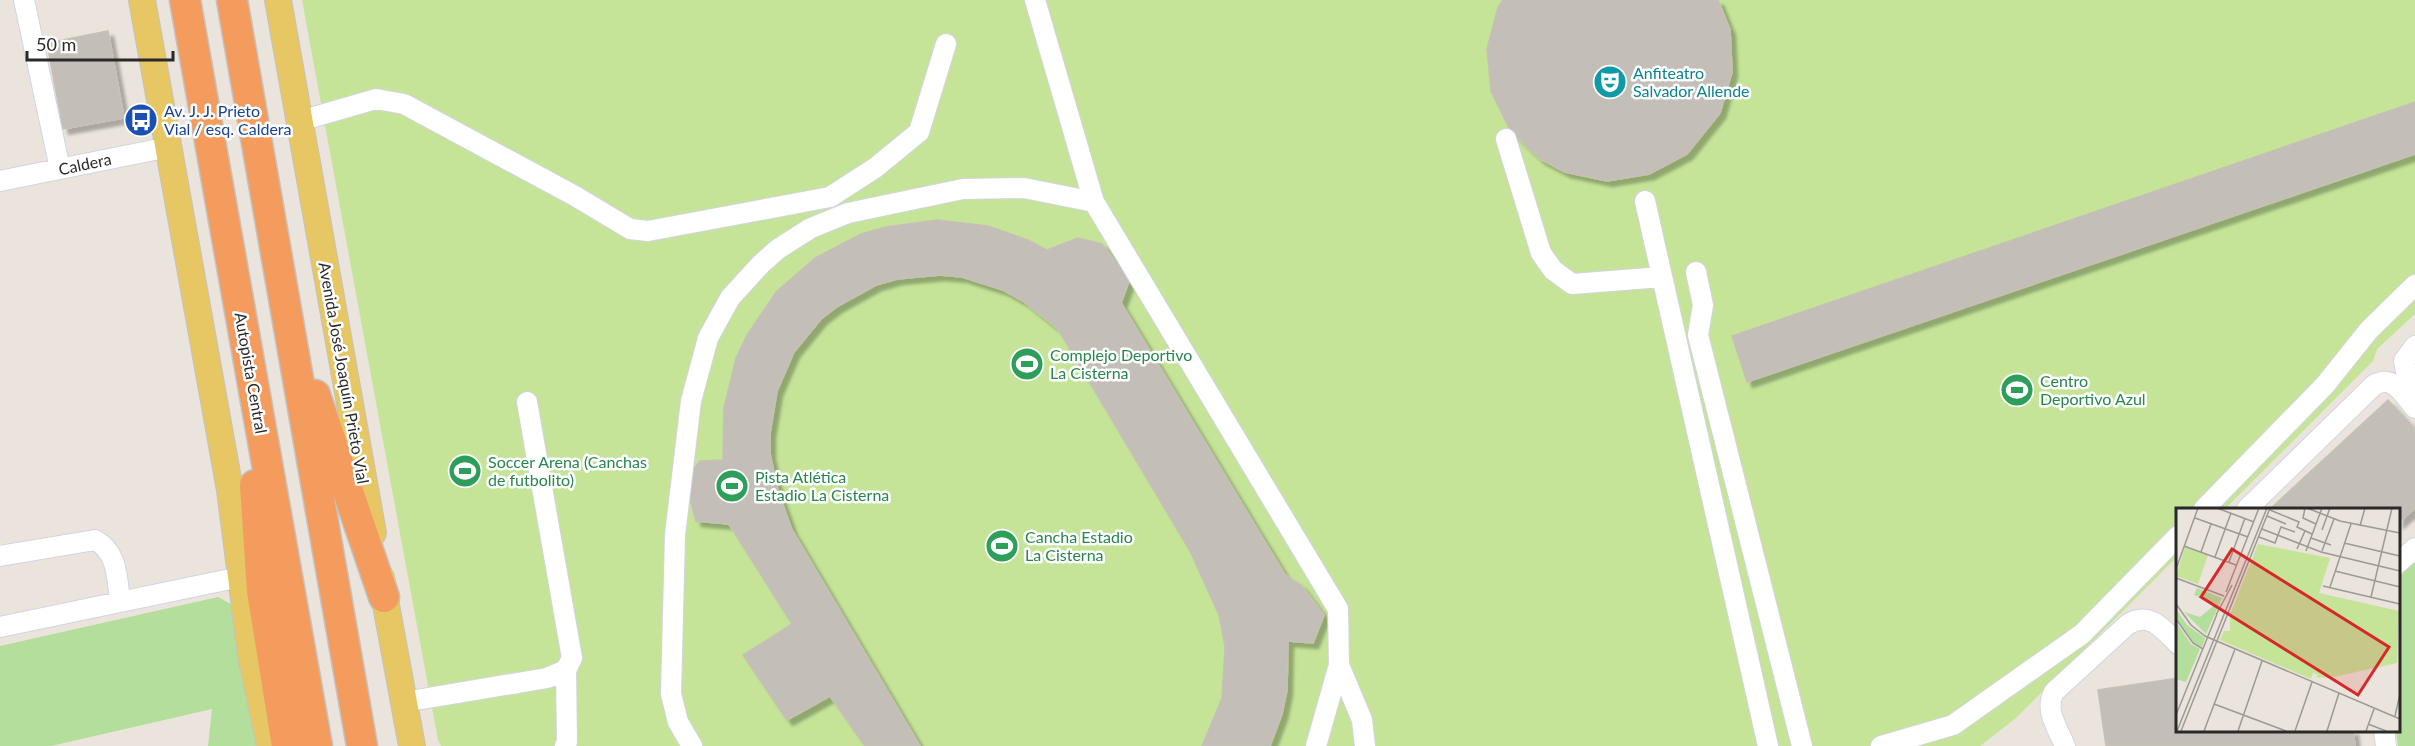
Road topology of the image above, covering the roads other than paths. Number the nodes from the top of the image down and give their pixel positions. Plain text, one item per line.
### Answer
1 (24, 0) edge
2 (142, 0) edge
3 (185, 0) edge
4 (232, 0) edge
5 (278, 0) edge
6 (1035, 0) edge
7 (946, 44) dead end
8 (300, 121) junction
9 (1506, 140) dead end
10 (169, 147) junction
11 (60, 169) junction
12 (0, 182) edge
13 (1645, 201) dead end
14 (1094, 202) junction
15 (1696, 272) dead end
16 (1662, 277) junction
17 (2415, 285) edge
18 (284, 305) junction
19 (2415, 346) edge
20 (2415, 383) edge
21 (256, 401) junction
22 (527, 402) dead end
23 (2415, 408) edge
24 (2205, 508) edge
25 (2248, 508) edge
26 (2176, 538) edge
27 (2415, 548) edge
28 (0, 556) edge
29 (2400, 561) edge
30 (240, 576) junction
31 (384, 597) junction
32 (120, 602) junction
33 (0, 627) edge
34 (2176, 642) edge
35 (1339, 665) junction
36 (566, 670) junction
37 (404, 702) junction
38 (2384, 731) edge
39 (270, 746) edge
40 (287, 746) edge
41 (317, 746) edge
42 (362, 746) edge
43 (412, 746) edge
44 (565, 746) edge
45 (692, 746) edge
46 (1316, 746) edge
47 (1365, 746) edge
48 (1768, 746) edge
49 (1802, 746) edge
50 (1881, 746) edge
51 (2065, 746) edge
52 (2386, 746) edge

1 - 11 street
2 - 10 main road
3 - 21 highway, Autopista Central
4 - 18 highway
5 - 8 main road, Avenida José Joaquín Prieto Vial
6 - 14 street
7 - 8 street
8 - 31 main road, Avenida José Joaquín Prieto Vial
9 - 16 street
10 - 11 street, Caldera
10 - 30 main road
11 - 12 street, Caldera
13 - 16 street
14 - 35 street
14 - 45 street
15 - 49 street
16 - 48 street
17 - 24 street
18 - 31 highway
18 - 42 highway
19 - 20 street
21 - 40 highway
21 - 41 highway, Autopista Central
22 - 36 street
23 - 25 street
26 - 50 street
27 - 29 street
28 - 32 street
30 - 32 street
30 - 39 main road
31 - 37 main road, Avenida José Joaquín Prieto Vial
32 - 33 street
34 - 51 street
35 - 46 street
35 - 47 street
36 - 37 street
36 - 44 street
37 - 43 main road, Avenida José Joaquín Prieto Vial
38 - 52 street

